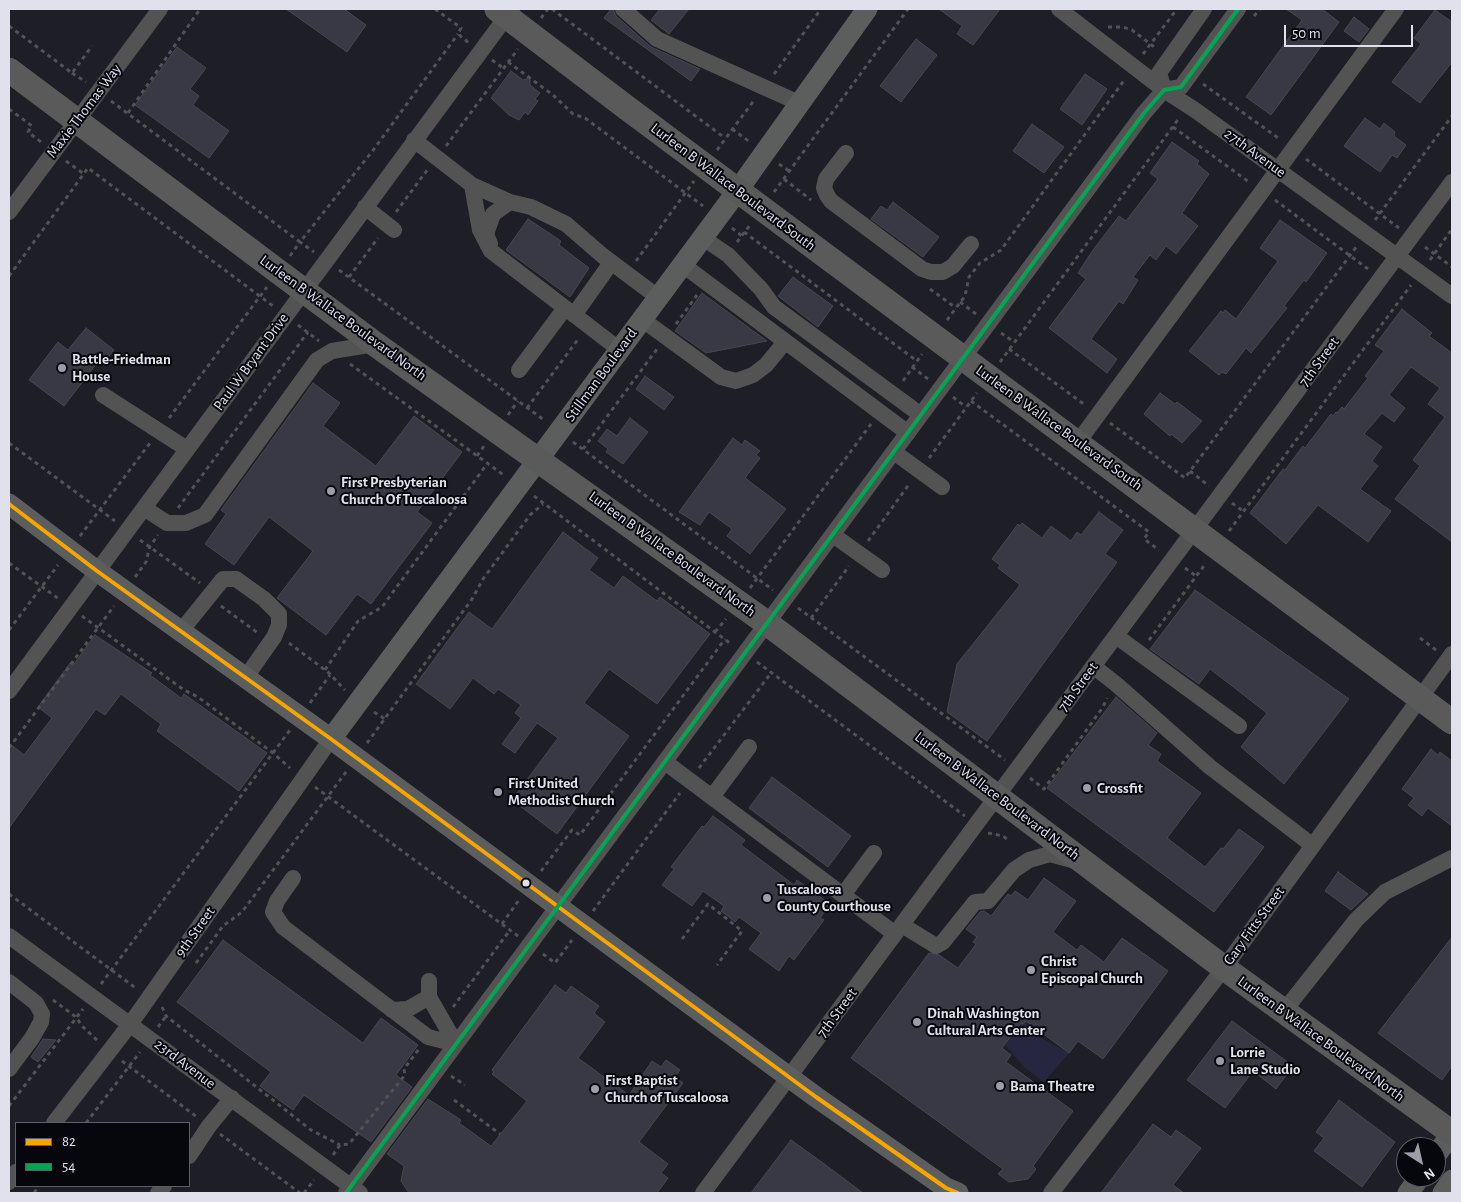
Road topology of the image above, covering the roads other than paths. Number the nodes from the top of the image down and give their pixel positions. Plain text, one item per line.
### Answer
1 (160, 9) edge
2 (625, 9) edge
3 (867, 9) edge
4 (1059, 9) edge
5 (1204, 9) edge
6 (1238, 9) edge
7 (1396, 9) edge
8 (505, 11) edge
9 (9, 70) edge
10 (1164, 90) junction
11 (799, 103) junction
12 (76, 121) junction
13 (414, 140) junction
14 (846, 153) dead end
15 (1277, 169) junction
16 (1452, 182) edge
17 (472, 185) junction
18 (738, 190) junction
19 (510, 202) junction
20 (364, 207) junction
21 (9, 212) edge
22 (391, 228) road end
23 (703, 238) junction
24 (970, 244) dead end
25 (493, 252) junction
26 (1397, 256) junction
27 (611, 263) junction
28 (683, 265) junction
29 (304, 290) junction
30 (1452, 296) edge
31 (659, 298) junction
32 (569, 312) junction
33 (643, 320) junction
34 (785, 342) junction
35 (375, 344) junction
36 (620, 350) junction
37 (963, 358) junction
38 (519, 370) dead end
39 (103, 395) dead end
40 (921, 415) junction
41 (908, 433) junction
42 (1078, 442) junction
43 (187, 449) junction
44 (894, 452) junction
45 (539, 460) junction
46 (942, 487) dead end
47 (9, 504) edge
48 (144, 508) junction
49 (1195, 529) junction
50 (833, 535) junction
51 (882, 570) dead end
52 (97, 571) junction
53 (768, 624) junction
54 (181, 631) junction
55 (1116, 636) junction
56 (1452, 654) edge
57 (1093, 666) junction
58 (246, 677) junction
59 (9, 691) edge
60 (1420, 698) junction
61 (1452, 722) edge
62 (1239, 726) dead end
63 (331, 739) junction
64 (748, 748) dead end
65 (665, 762) junction
66 (997, 796) junction
67 (712, 797) junction
68 (1312, 845) junction
69 (874, 853) dead end
70 (1452, 858) edge
71 (1087, 864) junction
72 (293, 878) dead end
73 (843, 895) junction
74 (558, 906) junction
75 (899, 930) junction
76 (9, 936) edge
77 (1224, 968) junction
78 (9, 982) edge
79 (392, 1010) junction
80 (1284, 1011) junction
81 (131, 1023) junction
82 (456, 1044) junction
83 (9, 1069) edge
84 (789, 1077) junction
85 (232, 1098) junction
86 (55, 1122) edge
87 (1452, 1133) edge
88 (190, 1154) edge
89 (1452, 1180) edge
90 (352, 1191) edge
91 (951, 1191) edge
92 (703, 1193) edge
93 (1051, 1193) edge
94 (1443, 1193) edge

1 - 12 street, Maxie Thomas Way
2 - 11 street
3 - 11 main road, Stillman Boulevard
4 - 10 street, 27th Avenue
5 - 10 street
6 - 10 street
7 - 15 street
8 - 13 street, Paul W Bryant Drive
8 - 18 highway, Lurleen B Wallace Boulevard South
9 - 12 highway, Lurleen B Wallace Boulevard North
10 - 15 street, 27th Avenue
10 - 37 street
11 - 18 main road, Stillman Boulevard
12 - 21 street, Maxie Thomas Way
12 - 29 highway, Lurleen B Wallace Boulevard North
13 - 17 street
13 - 20 street, Paul W Bryant Drive
14 - 24 street
15 - 26 street, 27th Avenue
15 - 42 street
16 - 26 street, 7th Street
17 - 19 street
17 - 25 street
18 - 23 main road, Stillman Boulevard
18 - 37 highway, Lurleen B Wallace Boulevard South
19 - 25 street
19 - 27 street
20 - 22 street
20 - 29 street, Paul W Bryant Drive
23 - 28 main road, Stillman Boulevard
23 - 40 street
25 - 32 street
26 - 30 street, 27th Avenue
26 - 49 street, 7th Street
27 - 31 street
27 - 32 street
28 - 31 main road, Stillman Boulevard
28 - 34 street
29 - 35 highway, Lurleen B Wallace Boulevard North
29 - 43 street, Paul W Bryant Drive
31 - 33 main road, Stillman Boulevard
32 - 36 street
32 - 38 street
33 - 34 street
33 - 36 main road, Stillman Boulevard
34 - 41 street
35 - 45 highway, Lurleen B Wallace Boulevard North
35 - 48 street
36 - 45 main road, Stillman Boulevard
37 - 40 street
37 - 42 highway, Lurleen B Wallace Boulevard South
39 - 43 street
40 - 41 street
41 - 44 street
42 - 49 highway, Lurleen B Wallace Boulevard South
43 - 48 street, Paul W Bryant Drive
44 - 46 street
44 - 50 street
45 - 53 highway, Lurleen B Wallace Boulevard North
45 - 63 main road, Stillman Boulevard
47 - 52 main road
48 - 52 street, Paul W Bryant Drive
49 - 55 street, 7th Street
49 - 60 highway, Lurleen B Wallace Boulevard South
50 - 51 street
50 - 53 street
52 - 54 main road
52 - 59 street, Paul W Bryant Drive
53 - 65 street
53 - 66 highway, Lurleen B Wallace Boulevard North
54 - 58 main road
54 - 58 street
55 - 57 street, 7th Street
55 - 62 street
56 - 60 street, Gary Fitts Street
57 - 66 street, 7th Street
57 - 68 street
58 - 63 main road
60 - 61 highway, Lurleen B Wallace Boulevard South
60 - 68 street, Gary Fitts Street
63 - 74 main road
63 - 81 street, 9th Street
64 - 67 street
65 - 67 street
65 - 74 street
66 - 71 highway, Lurleen B Wallace Boulevard North
66 - 75 street, 7th Street
67 - 73 street
68 - 77 street, Gary Fitts Street
69 - 73 street
70 - 80 street
71 - 75 street
71 - 77 highway, Lurleen B Wallace Boulevard North
72 - 79 street
73 - 75 street
74 - 82 street
74 - 84 main road
75 - 84 street, 7th Street
76 - 81 street, 23rd Avenue
77 - 80 highway, Lurleen B Wallace Boulevard North
77 - 93 street, Gary Fitts Street
78 - 83 street
79 - 82 street
79 - 82 street
80 - 87 highway, Lurleen B Wallace Boulevard North
81 - 85 street, 23rd Avenue
81 - 86 street, 9th Street
82 - 90 street
84 - 91 main road
84 - 92 street, 7th Street
85 - 88 street
85 - 90 street, 23rd Avenue
89 - 94 main road

